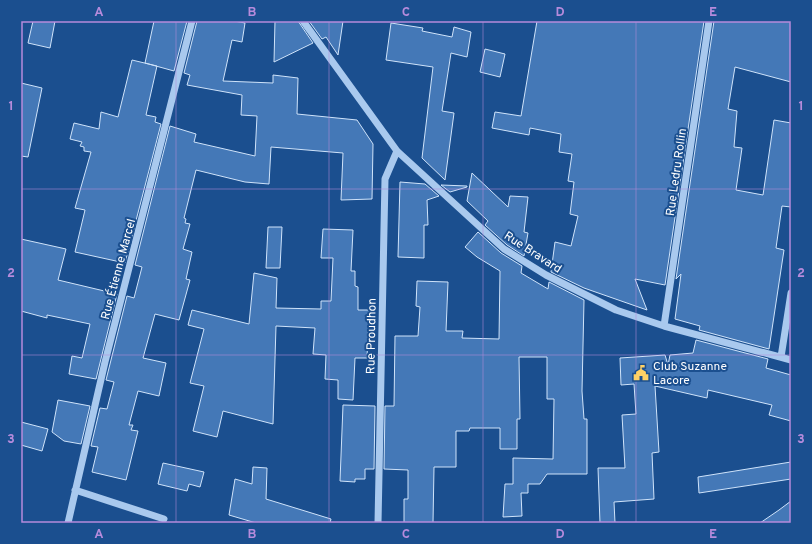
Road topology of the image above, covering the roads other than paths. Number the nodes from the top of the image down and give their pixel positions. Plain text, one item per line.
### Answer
1 (192, 21) edge
2 (303, 21) edge
3 (709, 21) edge
4 (397, 151) junction
5 (791, 292) edge
6 (664, 326) junction
7 (781, 357) junction
8 (791, 360) edge
9 (75, 490) junction
10 (164, 519) dead end
11 (68, 523) edge
12 (378, 523) edge

1 - 9 street, Rue Étienne Marcel
2 - 4 street, Rue Bravard
3 - 6 street, Rue Ledru Rollin
4 - 6 street, Rue Bravard
4 - 12 street, Rue Proudhon
5 - 7 street
6 - 7 street, Rue Bravard
7 - 8 street, Rue Bravard
9 - 10 street
9 - 11 street, Rue Étienne Marcel

